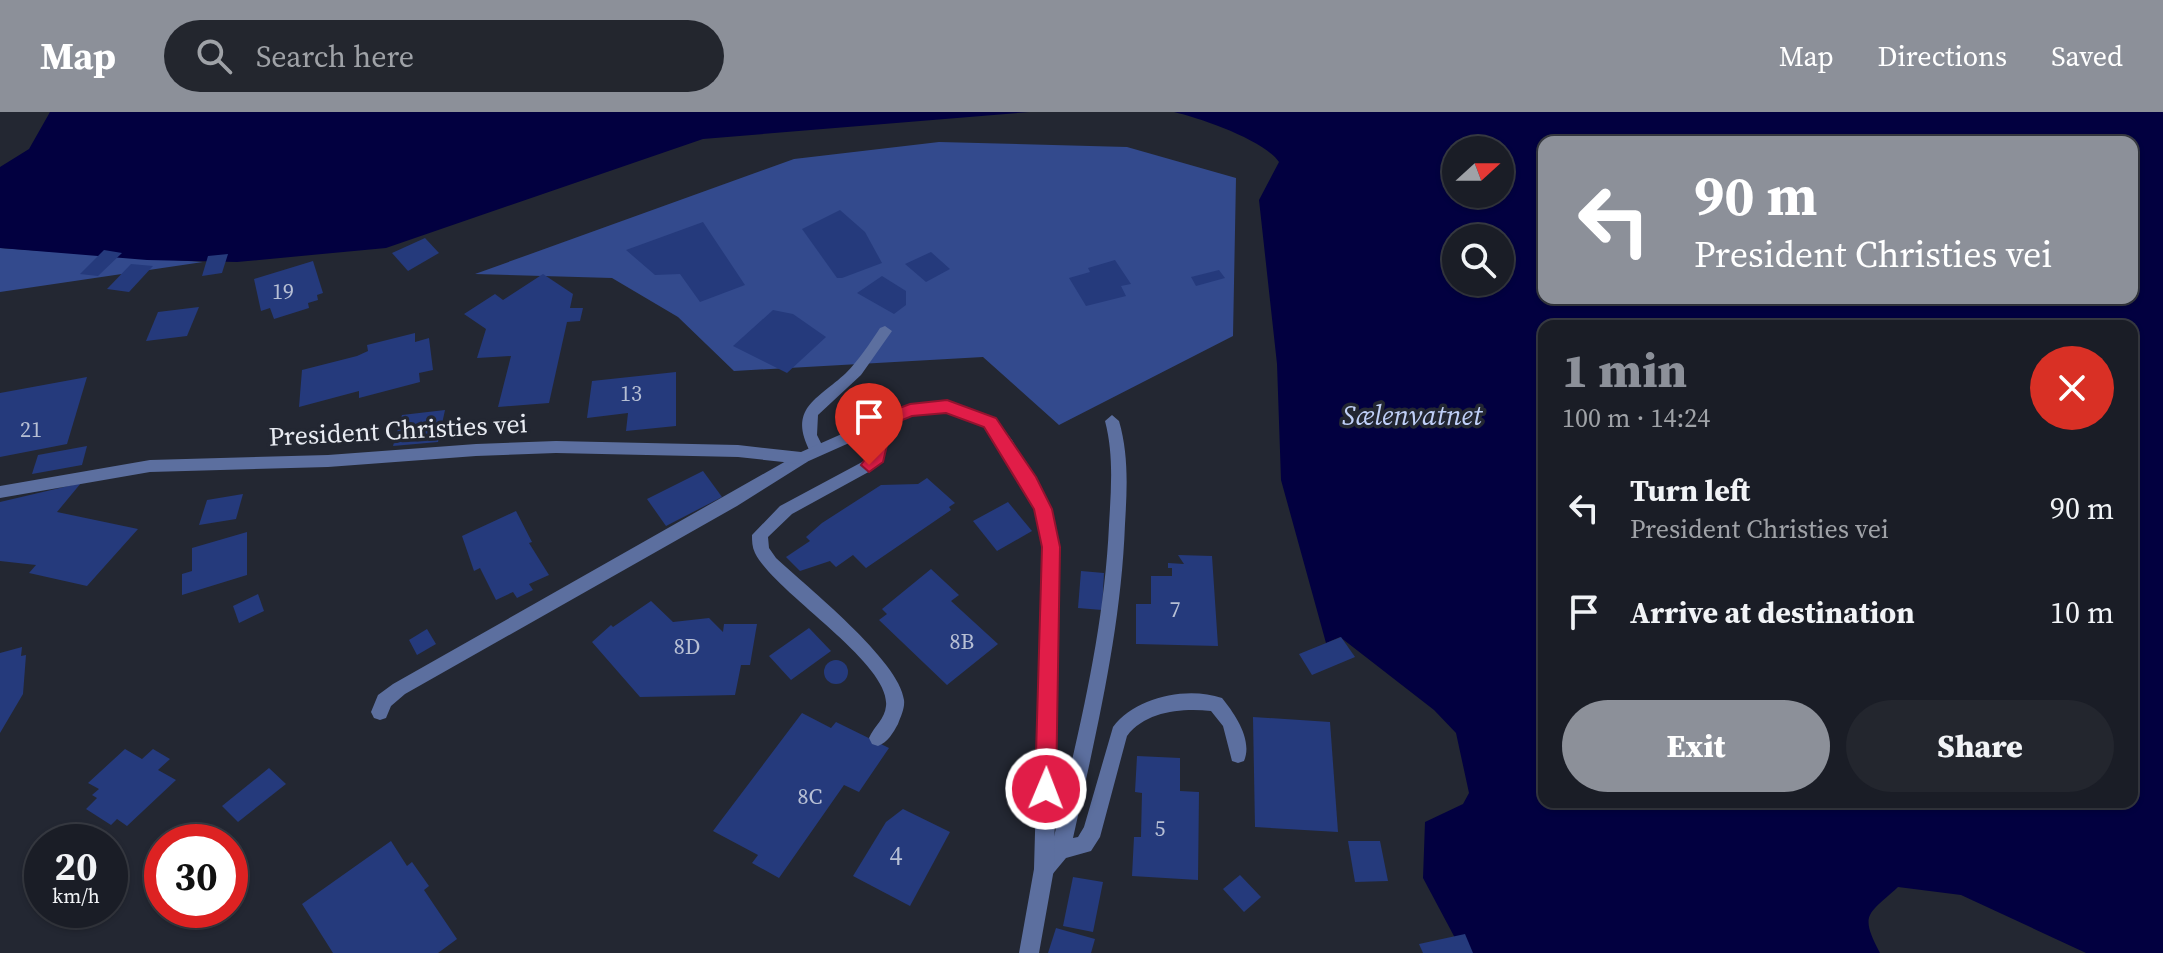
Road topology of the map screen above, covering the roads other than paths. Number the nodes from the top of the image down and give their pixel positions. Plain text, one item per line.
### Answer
1 (885, 331) dead end
2 (1112, 421) dead end
3 (876, 424) junction
4 (809, 453) junction
5 (0, 492) edge
6 (380, 712) dead end
7 (878, 738) dead end
8 (1238, 755) dead end
9 (1061, 850) junction
10 (1044, 869) junction
11 (1029, 953) edge

1 - 4 street
2 - 9 street
3 - 4 street, President Christies vei
3 - 7 street
3 - 10 street, President Christies vei
4 - 5 street, President Christies vei
4 - 6 street, President Christies vei
8 - 9 street
9 - 10 street
10 - 11 street, President Christies vei

